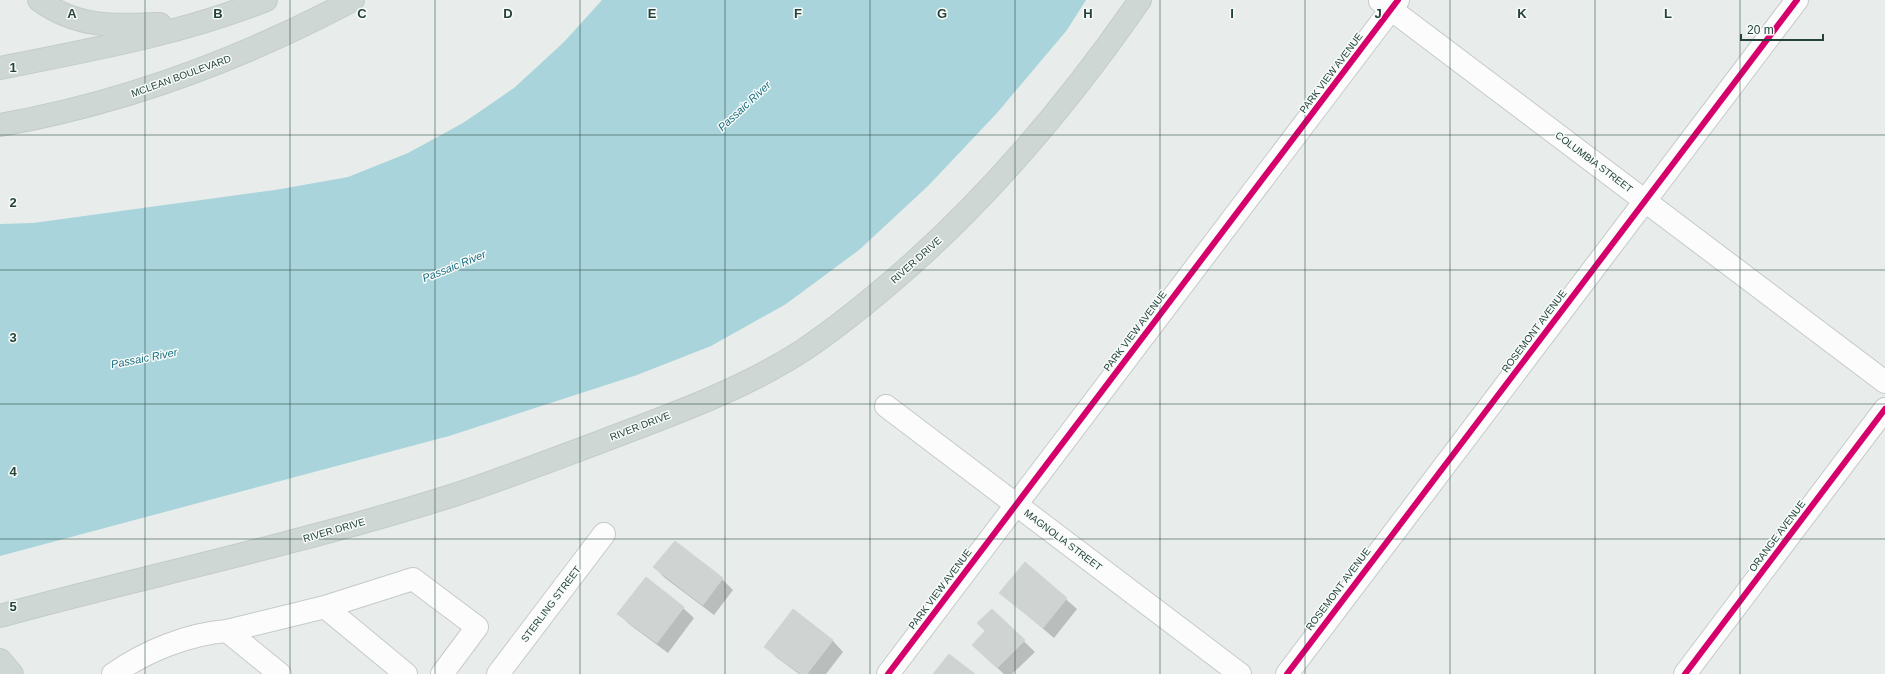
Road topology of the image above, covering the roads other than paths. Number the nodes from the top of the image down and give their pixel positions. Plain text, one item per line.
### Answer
1 (39, 0) edge
2 (266, 0) edge
3 (353, 0) edge
4 (1140, 0) edge
5 (1797, 0) edge
6 (1390, 3) edge
7 (205, 21) junction
8 (0, 68) edge
9 (0, 125) edge
10 (1645, 201) junction
11 (1885, 382) edge
12 (886, 406) dead end
13 (1885, 409) edge
14 (1016, 504) junction
15 (604, 534) dead end
16 (325, 607) junction
17 (0, 616) edge
18 (227, 631) junction
19 (0, 660) edge
20 (120, 669) edge
21 (12, 674) edge
22 (280, 674) edge
23 (406, 674) edge
24 (442, 674) edge
25 (498, 674) edge
26 (888, 674) edge
27 (1240, 674) edge
28 (1287, 674) edge
29 (1685, 674) edge

1 - 7 main road
2 - 7 main road
3 - 9 main road, MCLEAN BOULEVARD
4 - 17 main road, RIVER DRIVE
5 - 10 street, ROSEMONT AVENUE
6 - 10 street, COLUMBIA STREET
6 - 14 street, PARK VIEW AVENUE
7 - 8 main road
10 - 11 street, COLUMBIA STREET
10 - 28 street, ROSEMONT AVENUE
12 - 14 street, MAGNOLIA STREET
13 - 29 street, ORANGE AVENUE
14 - 26 street, PARK VIEW AVENUE
14 - 27 street, MAGNOLIA STREET
15 - 25 street, STERLING STREET
16 - 18 street
16 - 23 street
16 - 24 street
18 - 20 street
18 - 22 street
19 - 21 main road

